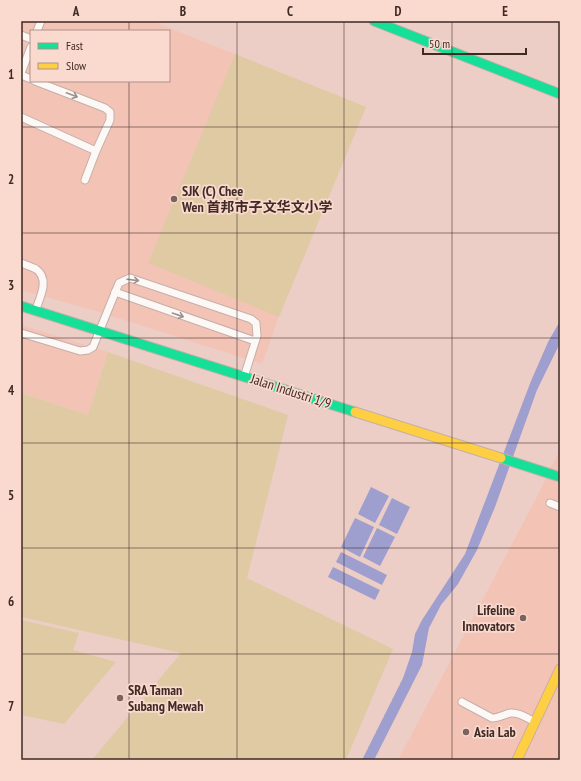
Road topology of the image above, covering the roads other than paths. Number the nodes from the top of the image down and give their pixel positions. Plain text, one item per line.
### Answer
1 (374, 21) edge
2 (30, 50) edge
3 (21, 74) edge
4 (30, 78) edge
5 (38, 82) edge
6 (560, 94) edge
7 (21, 117) edge
8 (96, 151) junction
9 (85, 180) dead end
10 (21, 263) edge
11 (115, 292) junction
12 (21, 306) edge
13 (36, 311) junction
14 (100, 331) junction
15 (21, 333) edge
16 (255, 341) junction
17 (244, 376) junction
18 (560, 477) edge
19 (550, 503) dead end
20 (560, 507) edge
21 (560, 669) edge
22 (462, 702) dead end
23 (535, 722) junction
24 (518, 760) edge

1 - 6 street
2 - 3 lane
3 - 4 lane
5 -> 8 lane
7 - 8 lane
8 - 9 lane
10 - 13 lane
11 - 14 lane
11 -> 16 lane
11 -> 16 lane
12 - 13 street, Jalan Industri 1/9
13 - 14 street, Jalan Industri 1/9
14 - 15 lane
14 - 17 street, Jalan Industri 1/9
16 - 17 lane
17 - 18 street, Jalan Industri 1/9
19 - 20 lane
21 - 23 street
22 - 23 lane
23 - 24 street

